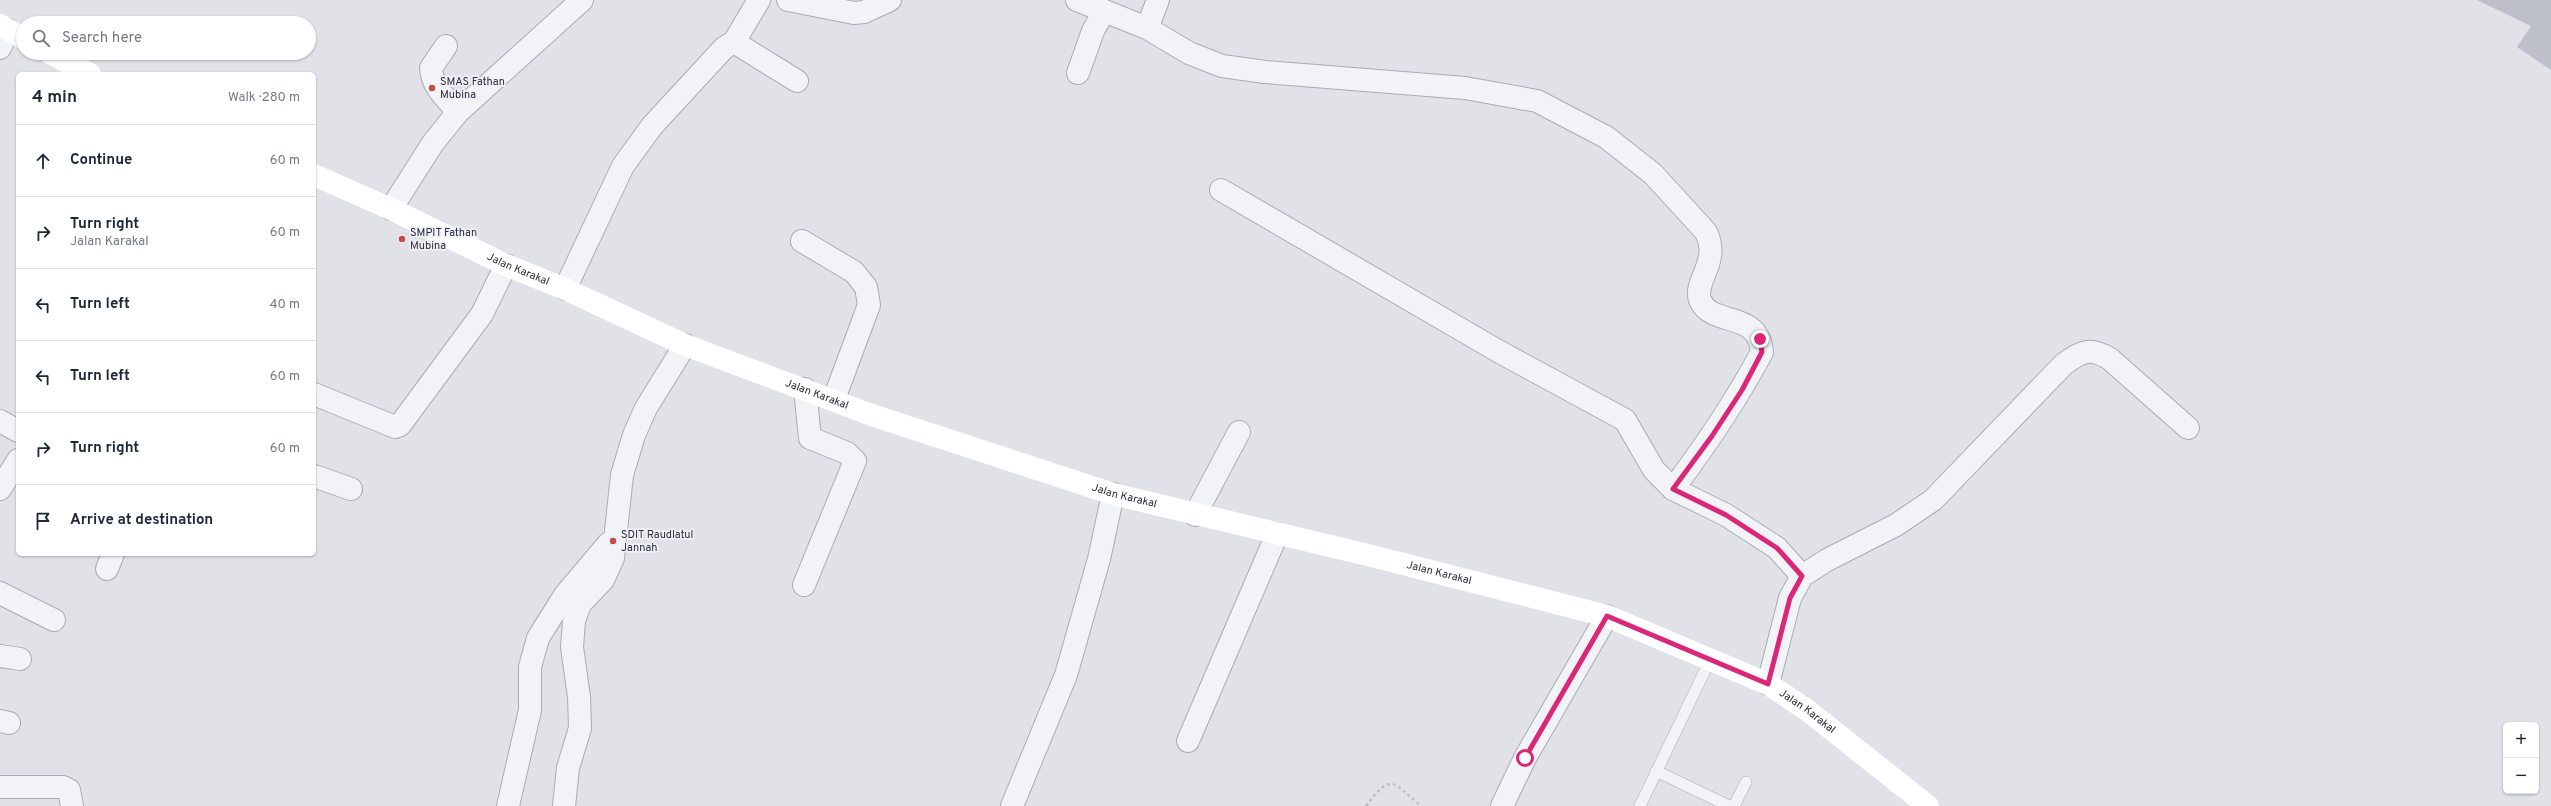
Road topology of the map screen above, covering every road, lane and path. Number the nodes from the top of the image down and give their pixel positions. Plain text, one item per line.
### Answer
1 (582, 0) edge
2 (759, 0) edge
3 (788, 0) edge
4 (890, 0) edge
5 (1077, 0) edge
6 (1158, 0) edge
7 (1104, 11) junction
8 (1146, 28) junction
9 (734, 42) junction
10 (446, 46) dead end
11 (63, 60) edge
12 (86, 72) edge
13 (1078, 73) dead end
14 (797, 81) dead end
15 (458, 112) junction
16 (316, 176) edge
17 (1221, 190) dead end
18 (391, 209) junction
19 (802, 241) dead end
20 (506, 265) junction
21 (565, 289) junction
22 (685, 345) junction
23 (805, 389) junction
24 (316, 395) edge
25 (834, 399) junction
26 (0, 421) edge
27 (2188, 428) dead end
28 (16, 430) edge
29 (1239, 432) dead end
30 (16, 463) edge
31 (316, 477) edge
32 (0, 489) edge
33 (351, 489) dead end
34 (1673, 489) junction
35 (1113, 494) junction
36 (1195, 515) junction
37 (1277, 534) junction
38 (614, 540) junction
39 (1802, 576) junction
40 (804, 585) dead end
41 (0, 593) edge
42 (1607, 616) junction
43 (54, 620) dead end
44 (1710, 660) junction
45 (1768, 684) junction
46 (1188, 741) dead end
47 (1656, 771) junction
48 (1746, 782) dead end
49 (0, 793) edge
50 (72, 806) edge
51 (508, 806) edge
52 (564, 806) edge
53 (1012, 806) edge
54 (1366, 806) edge
55 (1421, 806) edge
56 (1502, 806) edge
57 (1640, 806) edge
58 (1729, 806) edge
59 (1734, 806) edge
60 (1926, 806) edge

1 - 15 street
2 - 9 street
3 - 4 street
5 - 7 street
6 - 8 street
7 - 8 street
7 - 13 street
8 - 34 street
9 - 14 street
9 - 21 street
10 - 15 street
11 - 12 main road
15 - 18 street
16 - 18 main road, Jalan Karakal
17 - 34 street
18 - 20 main road, Jalan Karakal
19 - 25 street
20 - 21 main road, Jalan Karakal
20 - 24 street
21 - 22 main road, Jalan Karakal
22 - 23 main road, Jalan Karakal
22 - 38 street
23 - 25 main road, Jalan Karakal
23 - 40 street
25 - 35 main road, Jalan Karakal
26 - 28 street
27 - 39 street
29 - 36 street
30 - 32 street
31 - 33 street
34 - 39 street
35 - 36 main road, Jalan Karakal
35 - 53 street
36 - 37 main road, Jalan Karakal
37 - 42 main road, Jalan Karakal
37 - 46 street
38 - 51 street
38 - 52 street
39 - 45 street
41 - 43 street
42 - 44 main road, Jalan Karakal
42 - 56 street
44 - 45 main road, Jalan Karakal
44 - 47 lane
45 - 60 main road, Jalan Karakal
47 - 57 lane
47 - 58 lane
48 - 59 lane
49 - 50 street
54 - 55 path

